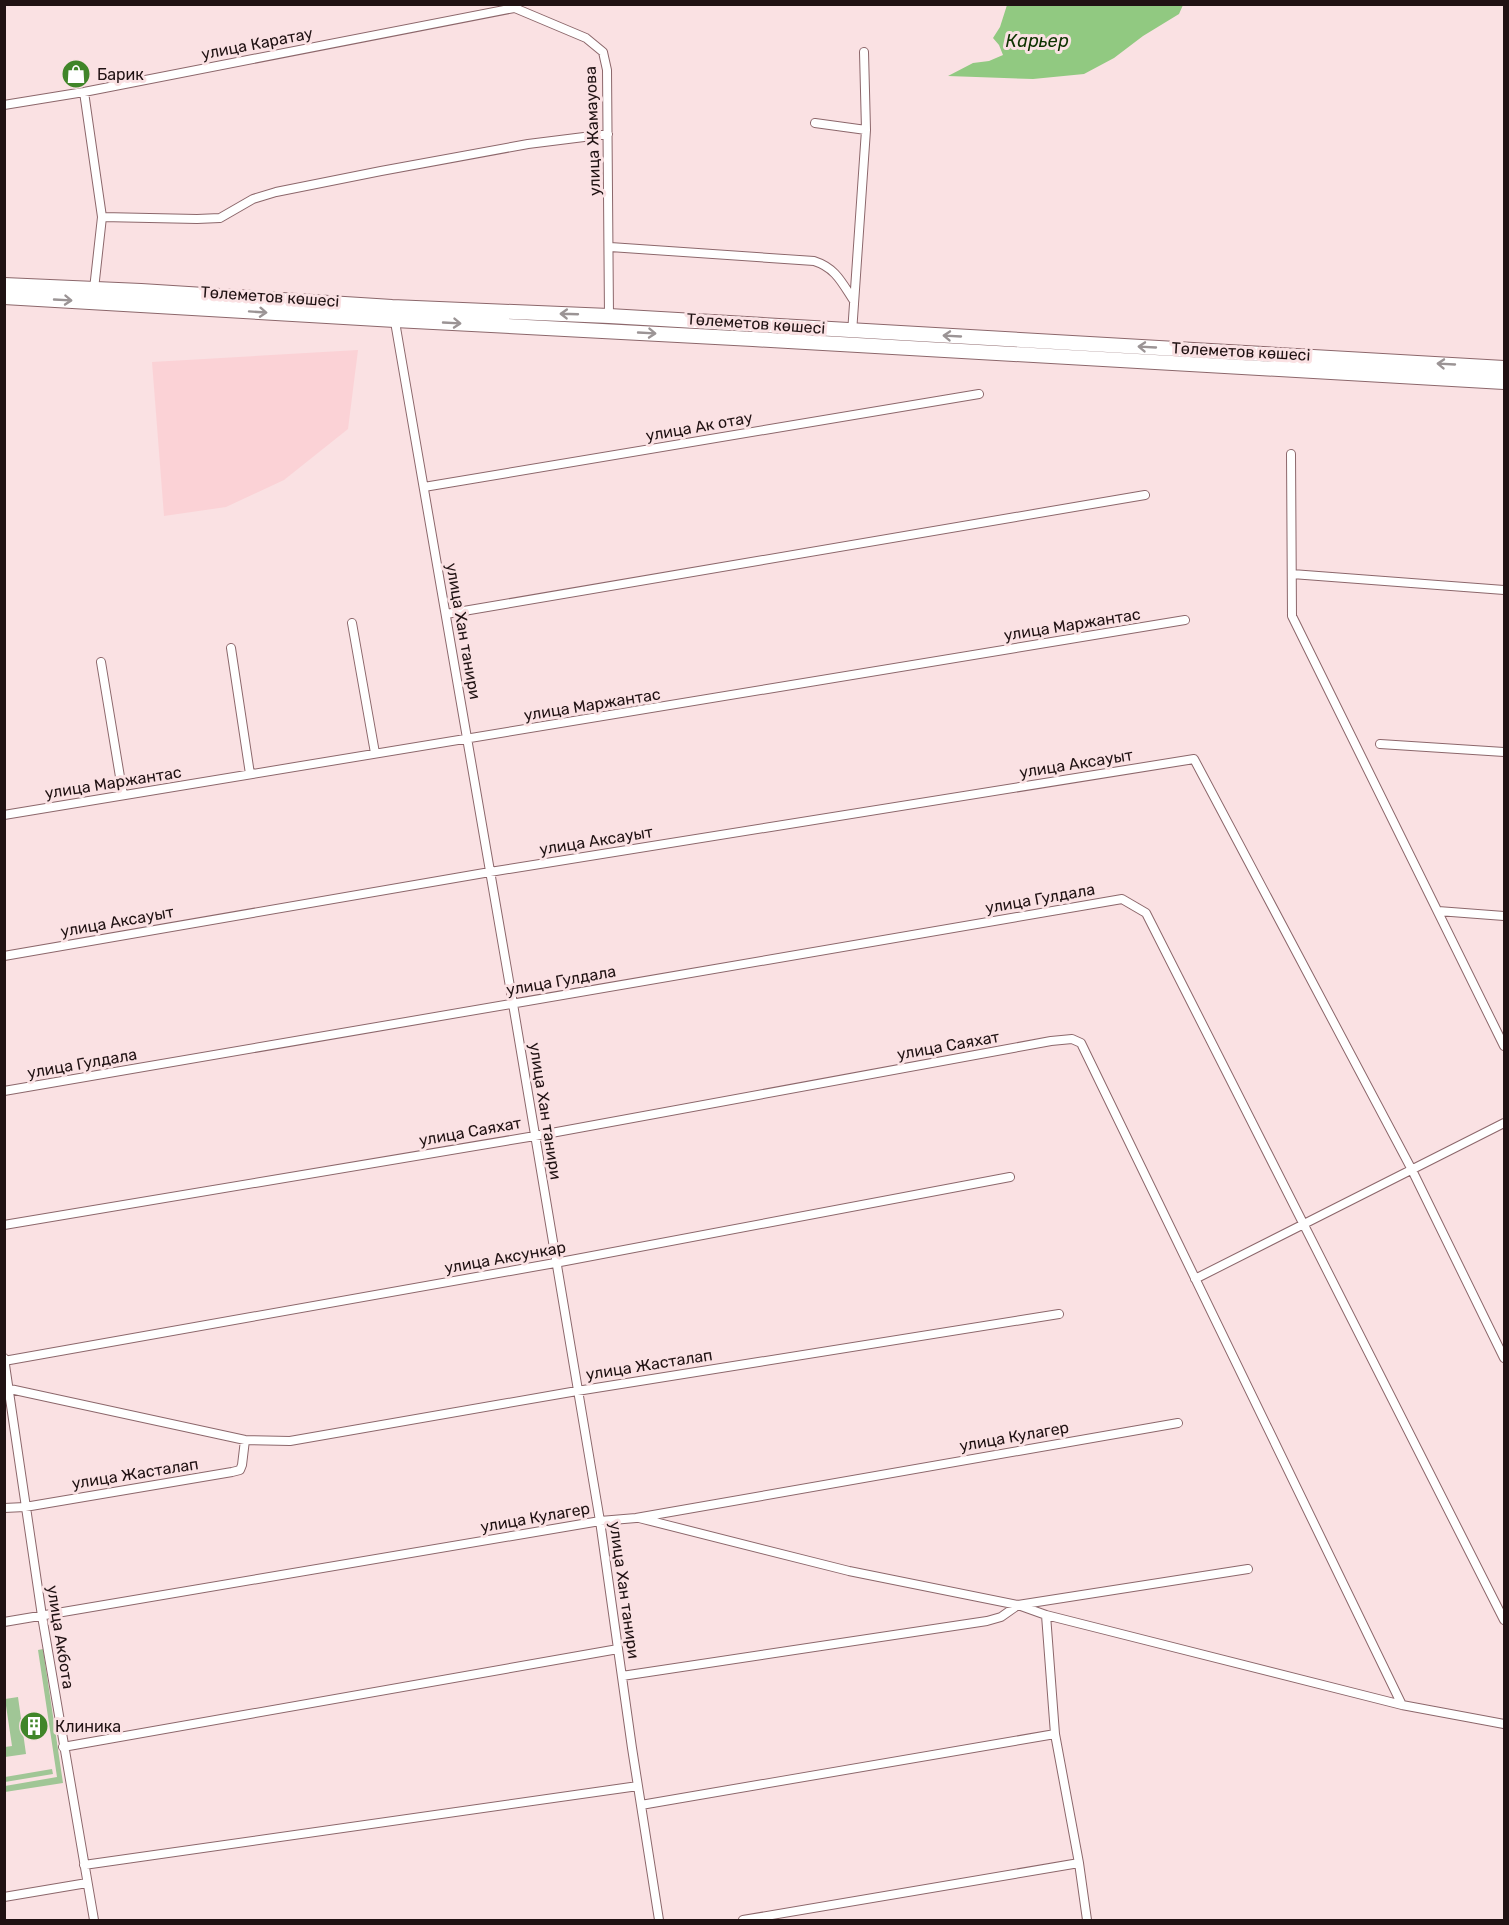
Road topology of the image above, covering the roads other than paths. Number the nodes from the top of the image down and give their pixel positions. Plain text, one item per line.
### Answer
1 (511, 6) edge
2 (864, 52) dead end
3 (84, 92) junction
4 (4, 105) edge
5 (815, 123) dead end
6 (866, 130) junction
7 (608, 134) junction
8 (102, 217) junction
9 (610, 248) junction
10 (4, 285) edge
11 (94, 289) junction
12 (4, 297) edge
13 (854, 301) junction
14 (394, 314) junction
15 (609, 316) junction
16 (852, 331) junction
17 (852, 345) junction
18 (1504, 368) edge
19 (1504, 382) edge
20 (979, 394) dead end
21 (1291, 453) dead end
22 (424, 487) junction
23 (1145, 495) dead end
24 (1292, 574) junction
25 (1504, 590) edge
26 (446, 614) junction
27 (1185, 620) dead end
28 (352, 623) dead end
29 (231, 648) dead end
30 (101, 662) dead end
31 (468, 740) junction
32 (1380, 744) dead end
33 (1504, 752) edge
34 (375, 753) junction
35 (250, 774) junction
36 (123, 795) junction
37 (4, 815) edge
38 (490, 872) junction
39 (1438, 911) junction
40 (1504, 916) edge
41 (4, 956) edge
42 (513, 1004) junction
43 (1504, 1047) edge
44 (4, 1091) edge
45 (1504, 1123) edge
46 (535, 1136) junction
47 (1412, 1170) junction
48 (1010, 1177) dead end
49 (1304, 1224) junction
50 (4, 1225) edge
51 (555, 1263) junction
52 (1195, 1279) junction
53 (1059, 1314) dead end
54 (1504, 1358) edge
55 (5, 1360) edge
56 (10, 1389) junction
57 (577, 1391) junction
58 (1178, 1423) dead end
59 (245, 1440) junction
60 (25, 1507) junction
61 (4, 1508) edge
62 (636, 1518) junction
63 (600, 1521) junction
64 (1248, 1569) dead end
65 (1018, 1605) junction
66 (1046, 1615) junction
67 (42, 1616) junction
68 (1504, 1620) edge
69 (4, 1622) edge
70 (618, 1649) junction
71 (622, 1676) junction
72 (1402, 1705) junction
73 (1504, 1724) edge
74 (1055, 1734) junction
75 (63, 1747) junction
76 (638, 1786) junction
77 (641, 1805) junction
78 (1079, 1863) junction
79 (84, 1865) junction
80 (87, 1883) junction
81 (4, 1897) edge
82 (94, 1920) edge
83 (659, 1920) edge
84 (744, 1920) edge
85 (1087, 1920) edge

1 - 3 street, улица Каратау
1 - 7 street, улица Жамауова
2 - 6 street
3 - 4 street, улица Каратау
3 - 8 street
5 - 6 street
6 - 13 street
7 - 8 street
7 - 9 street, улица Жамауова
8 - 11 street
9 - 13 street
9 - 15 street, улица Жамауова
10 - 11 main road, Төлеметов көшесі
11 - 14 main road, Төлеметов көшесі
12 -> 14 main road, Төлеметов көшесі
13 - 16 street
15 -> 14 main road, Төлеметов көшесі
14 -> 17 main road, Төлеметов көшесі
14 - 22 street, улица Хан танири
15 - 16 main road, Төлеметов көшесі
16 - 17 street
18 -> 16 main road, Төлеметов көшесі
17 - 19 main road, Төлеметов көшесі
20 - 22 street, улица Ак отау
21 - 24 street
22 - 26 street, улица Хан танири
23 - 26 street
24 - 25 street
24 - 39 street
26 - 31 street, улица Хан танири
27 - 31 street, улица Маржантас
28 - 34 street
29 - 35 street
30 - 36 street
31 - 34 street, улица Маржантас
31 - 38 street, улица Хан танири
32 - 33 street
34 - 35 street, улица Маржантас
35 - 36 street, улица Маржантас
36 - 37 street, улица Маржантас
38 - 41 street, улица Аксауыт
38 - 42 street, улица Хан танири
38 - 47 street, улица Аксауыт
39 - 40 street
39 - 43 street
42 - 44 street, улица Гулдала
42 - 46 street, улица Хан танири
42 - 49 street, улица Гулдала
45 - 47 street
46 - 50 street, улица Саяхат
46 - 51 street, улица Хан танири
46 - 52 street, улица Саяхат
47 - 49 street
47 - 54 street
48 - 51 street, улица Аксункар
49 - 52 street
49 - 68 street
51 - 55 street, улица Аксункар
51 - 57 street, улица Хан танири
52 - 72 street
53 - 57 street, улица Жасталап
55 - 56 street, улица Акбота
56 - 59 street, улица Жасталап
56 - 60 street, улица Акбота
57 - 59 street, улица Жасталап
57 - 63 street, улица Хан танири
58 - 62 street, улица Кулагер
59 - 60 street, улица Жасталап
60 - 61 street, улица Жасталап
60 - 67 street, улица Акбота
62 - 63 street, улица Кулагер
62 - 65 street
63 - 67 street, улица Кулагер
63 - 70 street, улица Хан танири
64 - 65 street
65 - 66 street
65 - 71 street
66 - 72 street
66 - 74 street
67 - 69 street, улица Кулагер
67 - 75 street, улица Акбота
70 - 71 street, улица Хан танири
70 - 75 street
71 - 76 street, улица Хан танири
72 - 73 street
74 - 77 street
74 - 78 street
75 - 79 street, улица Акбота
76 - 77 street, улица Хан танири
76 - 79 street
77 - 83 street, улица Хан танири
78 - 84 street
78 - 85 street
79 - 80 street, улица Акбота
80 - 81 street
80 - 82 street, улица Акбота

